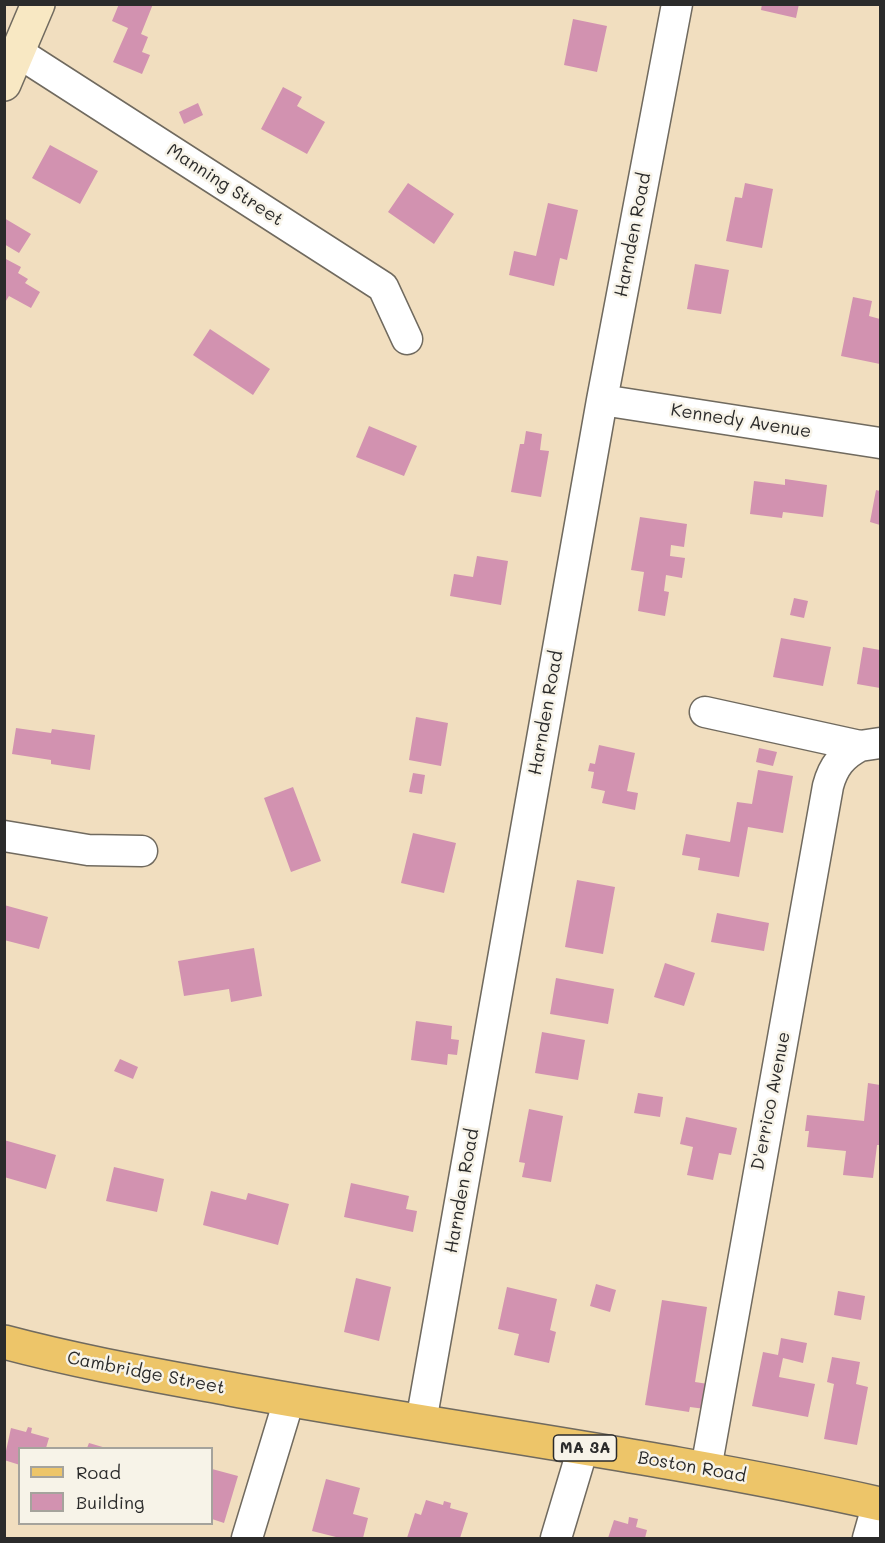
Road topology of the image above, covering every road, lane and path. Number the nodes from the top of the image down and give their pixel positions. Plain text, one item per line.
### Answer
1 (38, 4) edge
2 (677, 4) edge
3 (19, 53) junction
4 (4, 84) edge
5 (407, 339) dead end
6 (602, 400) junction
7 (880, 443) edge
8 (705, 712) dead end
9 (870, 745) edge
10 (4, 836) edge
11 (142, 851) dead end
12 (4, 1342) edge
13 (289, 1400) junction
14 (421, 1422) junction
15 (584, 1448) junction
16 (706, 1469) junction
17 (879, 1504) edge
18 (247, 1539) edge
19 (556, 1539) edge
20 (868, 1539) edge

1 - 3 main road
2 - 6 street, Harnden Road
3 - 4 main road
3 - 5 street, Manning Street
6 - 7 street, Kennedy Avenue
6 - 14 street, Harnden Road
8 - 9 street
9 - 16 street, D'errico Avenue
10 - 11 street
12 - 13 main road, Cambridge Street / MA 3A
13 - 14 main road, Boston Road / MA 3A
13 - 18 street
14 - 15 main road, Boston Road / MA 3A
15 - 16 main road, Boston Road / MA 3A
15 - 19 street
16 - 17 main road, Boston Road / MA 3A
17 - 20 street

